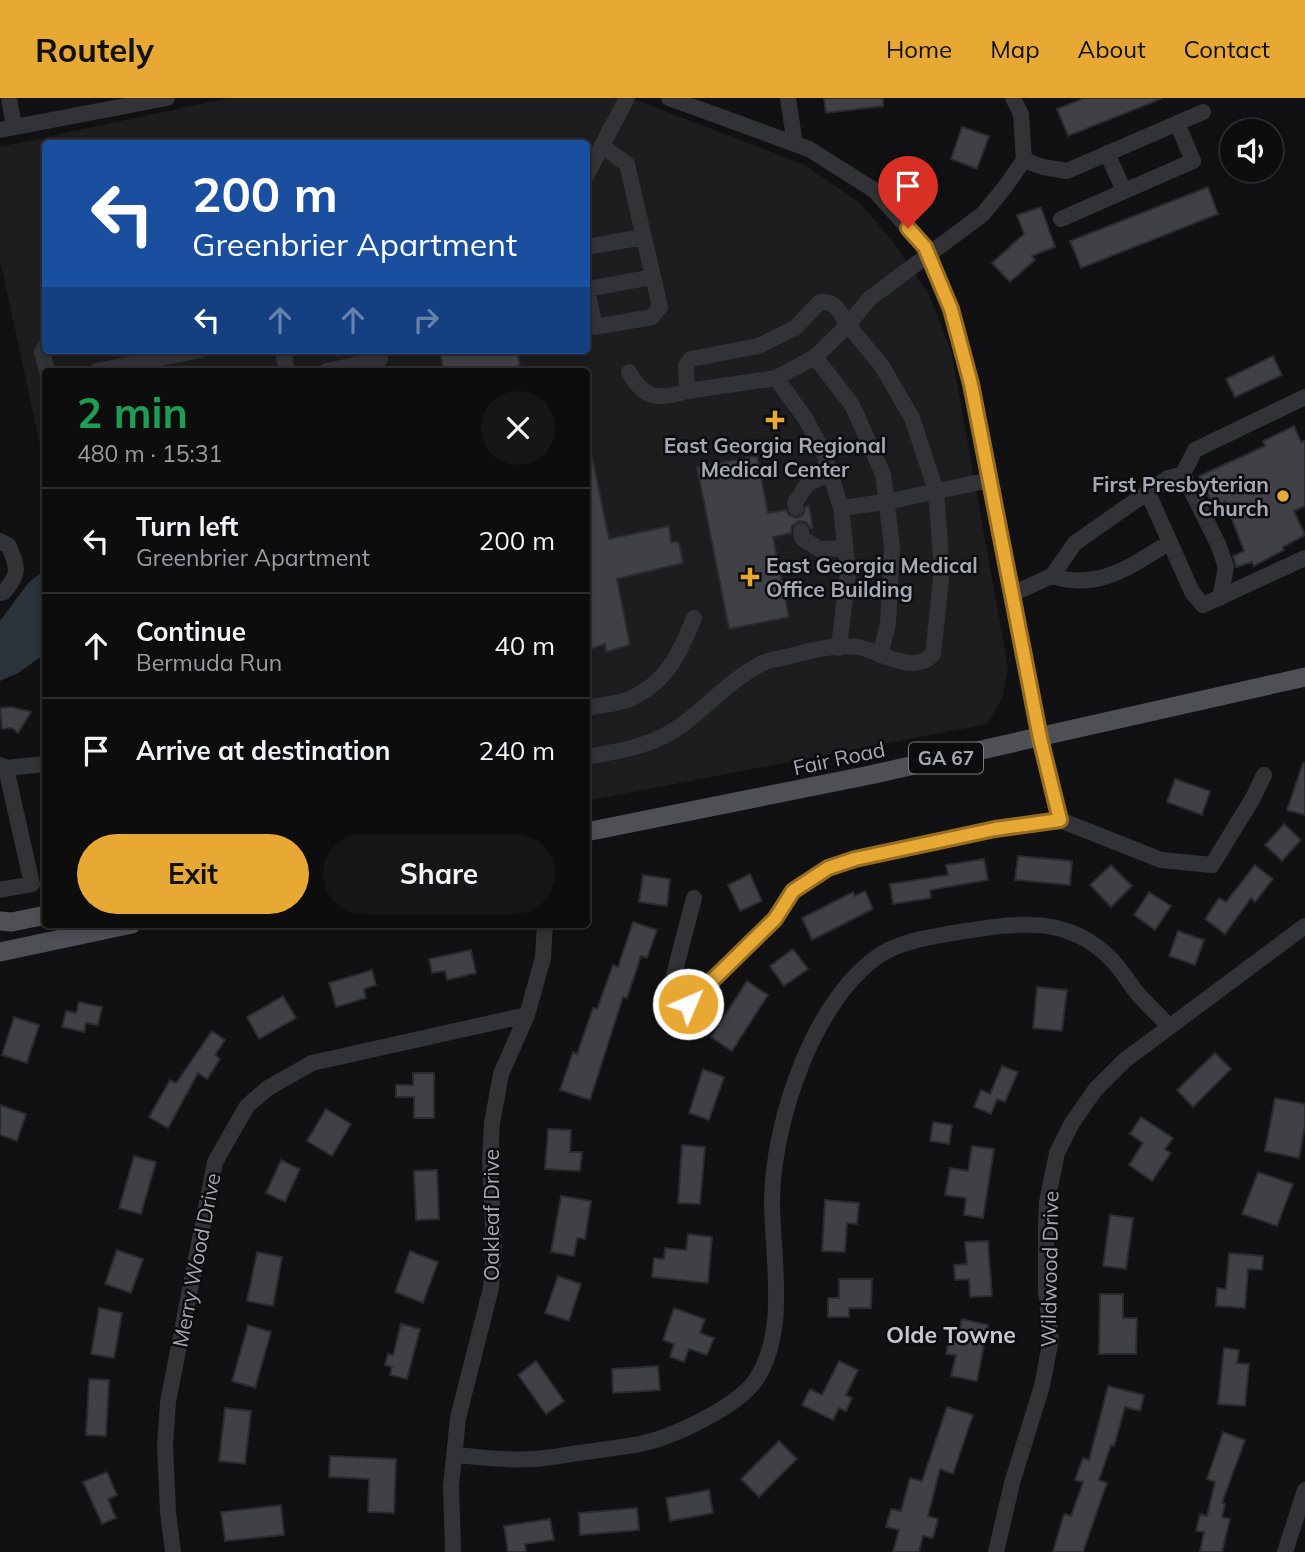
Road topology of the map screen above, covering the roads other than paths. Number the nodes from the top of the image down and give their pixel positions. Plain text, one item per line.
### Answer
1 (9, 98) edge
2 (167, 98) edge
3 (627, 98) edge
4 (669, 98) edge
5 (788, 98) edge
6 (1013, 98) edge
7 (1203, 112) dead end
8 (1177, 123) junction
9 (7, 129) edge
10 (795, 144) junction
11 (602, 146) junction
12 (1107, 153) junction
13 (1024, 160) junction
14 (590, 168) edge
15 (1124, 191) junction
16 (1061, 219) dead end
17 (644, 237) junction
18 (590, 246) edge
19 (928, 254) junction
20 (653, 276) junction
21 (590, 286) edge
22 (848, 324) junction
23 (591, 329) edge
24 (180, 354) edge
25 (815, 357) junction
26 (380, 359) dead end
27 (112, 368) edge
28 (340, 368) edge
29 (629, 372) dead end
30 (776, 378) junction
31 (687, 391) junction
32 (1305, 397) edge
33 (830, 474) junction
34 (1183, 474) junction
35 (990, 480) junction
36 (936, 491) junction
37 (1148, 493) junction
38 (886, 502) junction
39 (796, 508) dead end
40 (841, 509) junction
41 (801, 531) dead end
42 (0, 541) edge
43 (1170, 542) junction
44 (845, 548) junction
45 (1305, 558) edge
46 (1226, 567) junction
47 (1052, 576) junction
48 (1253, 582) junction
49 (0, 593) edge
50 (1012, 594) junction
51 (1220, 598) junction
52 (694, 618) dead end
53 (839, 648) junction
54 (880, 654) junction
55 (1305, 677) edge
56 (590, 707) edge
57 (1040, 738) junction
58 (590, 756) edge
59 (42, 764) edge
60 (3, 766) edge
61 (1264, 775) dead end
62 (1060, 820) junction
63 (590, 831) edge
64 (0, 890) edge
65 (694, 898) dead end
66 (42, 916) edge
67 (0, 921) edge
68 (1305, 926) edge
69 (113, 928) edge
70 (545, 928) edge
71 (0, 952) edge
72 (527, 1015) junction
73 (1169, 1027) junction
74 (455, 1455) junction
75 (1305, 1490) edge
76 (173, 1552) edge
77 (453, 1552) edge
78 (996, 1552) edge
79 (1285, 1552) edge

1 - 9 street
2 - 9 street
3 - 11 street
4 - 10 street
5 - 10 street
6 - 13 street
7 - 8 street
8 - 12 street
8 - 15 street
10 - 19 street
11 - 14 street
11 - 17 street
12 - 13 street
12 - 15 street
13 - 19 street
15 - 16 street
17 - 18 street
17 - 20 street
19 - 22 street
19 - 35 street
20 - 21 street
20 - 23 street
22 - 25 street
22 - 31 street
22 - 36 street
24 - 27 street
25 - 30 street
25 - 38 street
26 - 28 street
29 - 31 street
30 - 31 street
30 - 33 street
32 - 34 street
33 - 39 street
33 - 40 street
34 - 37 street
34 - 46 street
35 - 36 street
35 - 50 street
36 - 38 street
36 - 54 street
37 - 43 street
37 - 47 street
38 - 40 street
38 - 54 street
40 - 44 street
41 - 44 street
42 - 49 street
43 - 47 street
43 - 51 street
44 - 53 street
45 - 48 street
46 - 48 street
46 - 51 street
47 - 50 street
48 - 51 street
50 - 57 street
52 - 56 street
53 - 54 street
53 - 58 street
55 - 57 main road, Fair Road / GA 67
57 - 62 street
57 - 63 main road, Fair Road / GA 67
59 - 60 street
60 - 64 street
61 - 62 street
62 - 65 street
66 - 67 main road
68 - 73 street, Wildwood Drive
69 - 71 main road
70 - 72 street, Oakleaf Drive
72 - 74 street, Oakleaf Drive
72 - 76 street, Merry Wood Drive
73 - 74 street
73 - 78 street, Wildwood Drive
74 - 77 street, Oakleaf Drive
75 - 79 street

